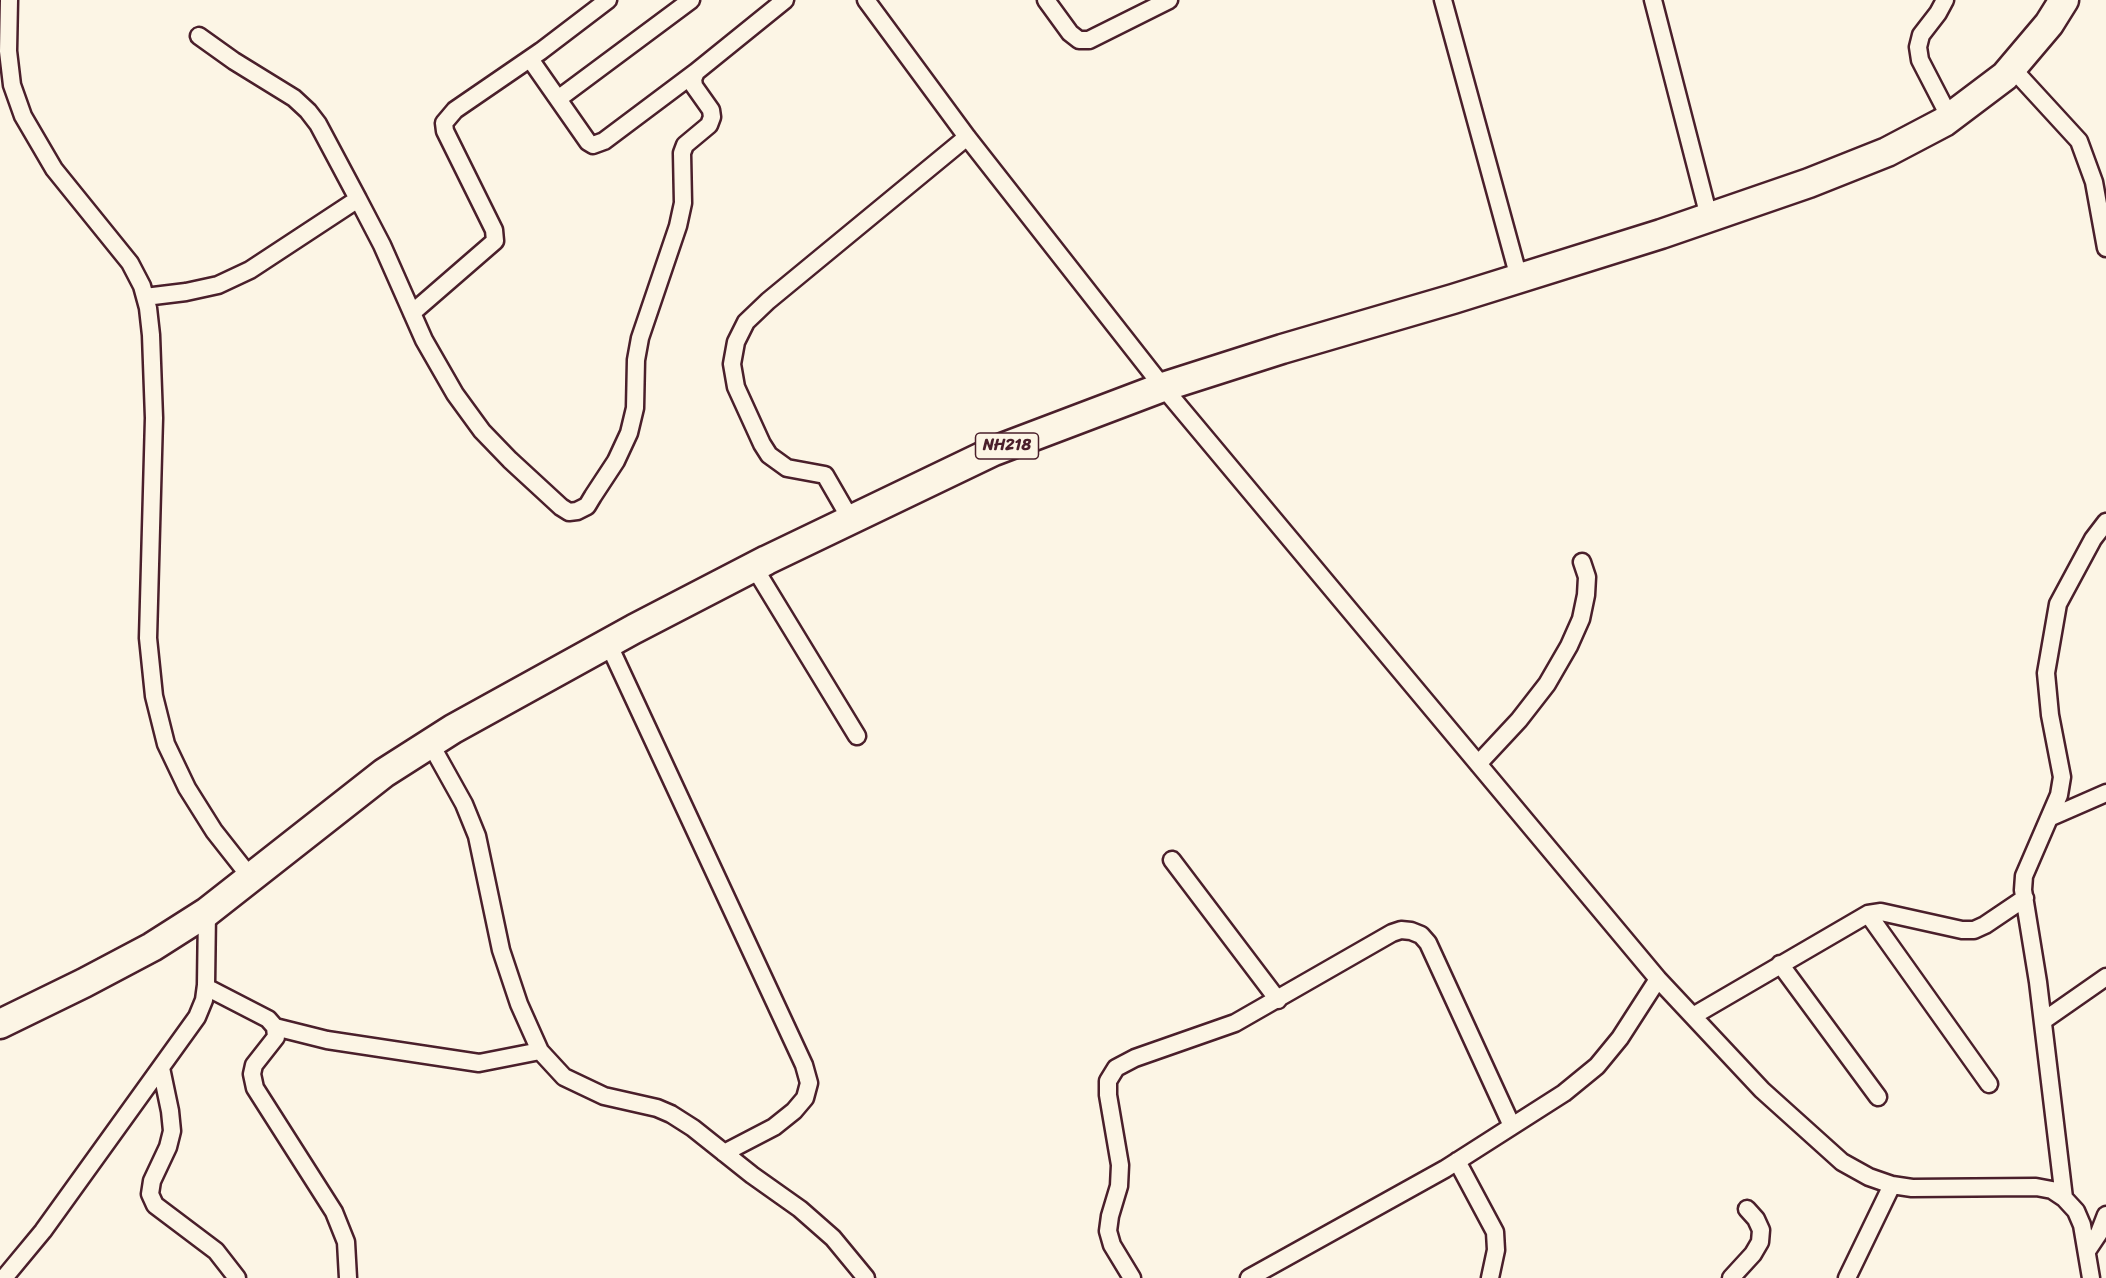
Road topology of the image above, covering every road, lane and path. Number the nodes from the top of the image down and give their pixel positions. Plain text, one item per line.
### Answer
1 (9, 0) edge
2 (608, 0) edge
3 (691, 0) edge
4 (785, 0) edge
5 (866, 0) edge
6 (1046, 0) edge
7 (1169, 0) edge
8 (1443, 0) edge
9 (1653, 0) edge
10 (1945, 0) edge
11 (2064, 0) edge
12 (199, 36) dead end
13 (530, 58) junction
14 (2012, 68) junction
15 (696, 72) junction
16 (558, 99) junction
17 (1950, 118) junction
18 (967, 136) junction
19 (358, 199) junction
20 (1709, 217) junction
21 (2106, 248) edge
22 (1519, 278) junction
23 (145, 297) junction
24 (412, 313) junction
25 (1163, 387) junction
26 (851, 520) junction
27 (2106, 522) edge
28 (1582, 562) dead end
29 (754, 567) junction
30 (608, 643) junction
31 (857, 736) dead end
32 (430, 743) junction
33 (1478, 764) junction
34 (2106, 793) edge
35 (2049, 818) junction
36 (1172, 860) dead end
37 (251, 878) junction
38 (2025, 898) junction
39 (207, 912) junction
40 (1868, 914) junction
41 (1780, 964) junction
42 (2106, 977) edge
43 (1658, 979) junction
44 (206, 987) junction
45 (1278, 1000) junction
46 (1693, 1016) junction
47 (2043, 1021) junction
48 (0, 1024) edge
49 (275, 1027) junction
50 (540, 1051) junction
51 (161, 1068) junction
52 (1989, 1084) dead end
53 (1878, 1097) dead end
54 (1512, 1126) junction
55 (724, 1153) junction
56 (1457, 1161) junction
57 (1892, 1185) junction
58 (2064, 1198) junction
59 (1747, 1209) dead end
60 (2106, 1215) edge
61 (2087, 1251) junction
62 (4, 1278) edge
63 (237, 1278) edge
64 (348, 1278) edge
65 (866, 1278) edge
66 (1132, 1278) edge
67 (1249, 1278) edge
68 (1490, 1278) edge
69 (1731, 1278) edge
70 (1847, 1278) edge
71 (2091, 1278) edge

1 - 23 street
2 - 13 street
3 - 16 street
4 - 15 street
5 - 18 street
6 - 7 street
8 - 22 street
9 - 20 street
10 - 17 street
11 - 14 highway, NH218
12 - 19 street
13 - 16 street
13 - 24 street
14 - 17 highway, NH218
14 - 21 street
15 - 16 street
15 - 24 street
17 - 20 highway, NH218
18 - 25 street
18 - 26 street
19 - 23 street
19 - 24 street
20 - 22 highway, NH218
22 - 25 highway, NH218
23 - 37 street
25 - 26 highway, NH218
25 - 33 street
26 - 29 highway, NH218
27 - 35 street
28 - 33 street
29 - 30 highway, NH218
29 - 31 street
30 - 32 highway, NH218
30 - 55 street
32 - 37 highway, NH218
32 - 50 street
33 - 43 street
34 - 35 street
35 - 38 street
36 - 45 street
37 - 39 highway, NH218
38 - 40 street
38 - 47 street
39 - 44 street
39 - 48 highway, NH218
40 - 41 street
40 - 52 street
41 - 46 street
41 - 53 street
42 - 47 street
43 - 46 street
43 - 54 street
44 - 49 street
44 - 51 street
45 - 54 street
45 - 66 street
46 - 57 street
47 - 58 street
49 - 50 street
49 - 64 street
50 - 55 street
51 - 62 street
51 - 63 street
54 - 56 street
55 - 65 street
56 - 67 street
56 - 68 street
57 - 58 street
57 - 70 street
58 - 61 street
59 - 69 street
60 - 61 street
61 - 71 street

